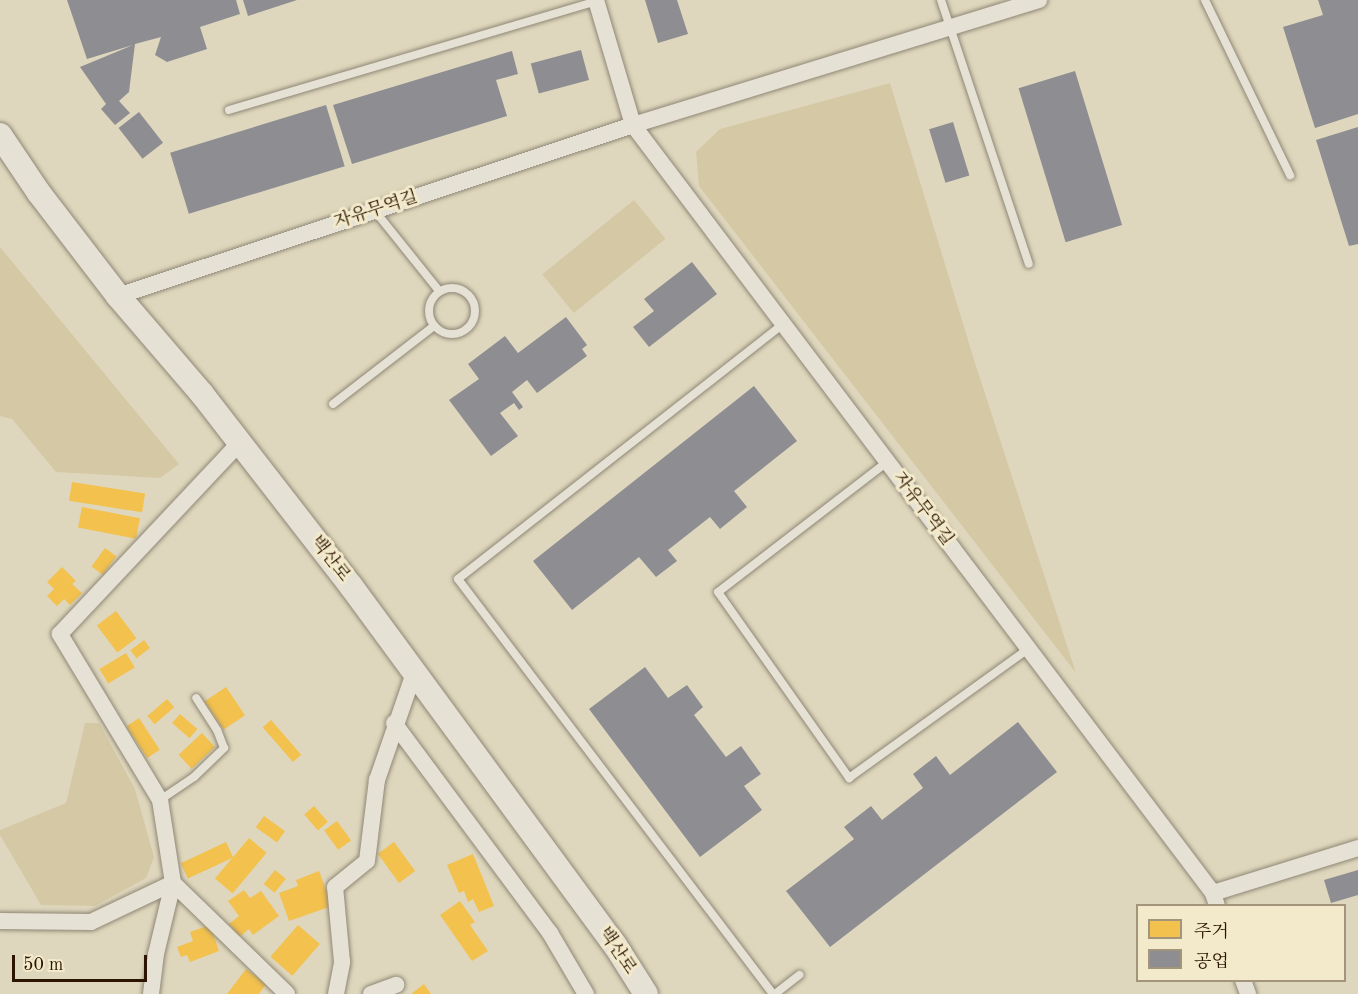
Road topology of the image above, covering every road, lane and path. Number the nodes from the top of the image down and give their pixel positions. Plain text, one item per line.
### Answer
1 (596, 0) edge
2 (941, 0) edge
3 (1039, 0) edge
4 (1205, 0) edge
5 (949, 28) junction
6 (229, 110) dead end
7 (633, 124) junction
8 (0, 135) edge
9 (1290, 175) dead end
10 (375, 211) junction
11 (1029, 264) dead end
12 (439, 291) junction
13 (118, 296) junction
14 (783, 324) junction
15 (434, 326) junction
16 (333, 404) dead end
17 (240, 442) junction
18 (887, 462) junction
19 (1028, 649) junction
20 (414, 673) junction
21 (196, 698) dead end
22 (394, 723) junction
23 (160, 800) junction
24 (1358, 848) edge
25 (173, 883) junction
26 (1215, 899) edge
27 (0, 921) edge
28 (799, 975) dead end
29 (396, 985) dead end
30 (151, 994) edge
31 (287, 994) edge
32 (336, 994) edge
33 (371, 994) edge
34 (586, 994) edge
35 (646, 994) edge
36 (774, 994) edge

1 - 6 lane
1 - 7 street
2 - 5 lane
3 - 5 street, 자유무역길
4 - 9 lane
5 - 7 street, 자유무역길
5 - 11 lane
7 - 10 street, 자유무역길
7 - 14 street, 자유무역길
8 - 13 main road, 백산로
10 - 12 lane
10 - 13 street, 자유무역길
12 - 15 lane
12 - 15 lane
13 - 17 main road, 백산로
14 - 18 street, 자유무역길
14 - 36 lane
15 - 16 lane
17 - 20 main road, 백산로
17 - 23 street
18 - 19 street, 자유무역길
18 - 19 lane
19 - 26 street, 자유무역길
20 - 22 street
20 - 35 main road, 백산로
21 - 23 lane
22 - 32 street
22 - 34 street
23 - 25 street
24 - 26 street
25 - 27 street
25 - 30 street
25 - 31 street
28 - 36 lane
29 - 33 street

